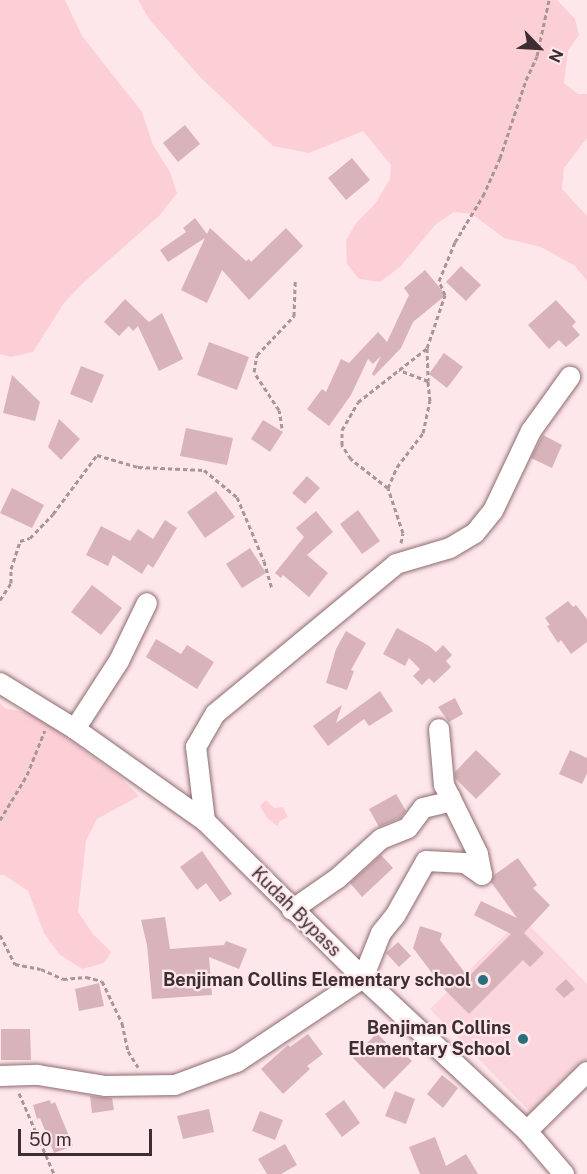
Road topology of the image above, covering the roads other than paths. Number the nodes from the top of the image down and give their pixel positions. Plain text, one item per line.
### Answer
1 (570, 377) dead end
2 (147, 603) dead end
3 (0, 683) edge
4 (75, 729) junction
5 (439, 729) dead end
6 (451, 797) junction
7 (205, 821) junction
8 (292, 910) junction
9 (363, 978) junction
10 (587, 1072) edge
11 (6, 1076) edge
12 (527, 1131) junction
13 (564, 1174) edge

1 - 7 street
2 - 4 street
3 - 4 street, Kudah Bypass
4 - 7 street, Kudah Bypass
5 - 6 street
6 - 8 street
6 - 9 street
7 - 8 street, Kudah Bypass
8 - 9 street, Kudah Bypass
9 - 11 street
9 - 12 street, Kudah Bypass
10 - 12 street
12 - 13 street, Kudah Bypass

